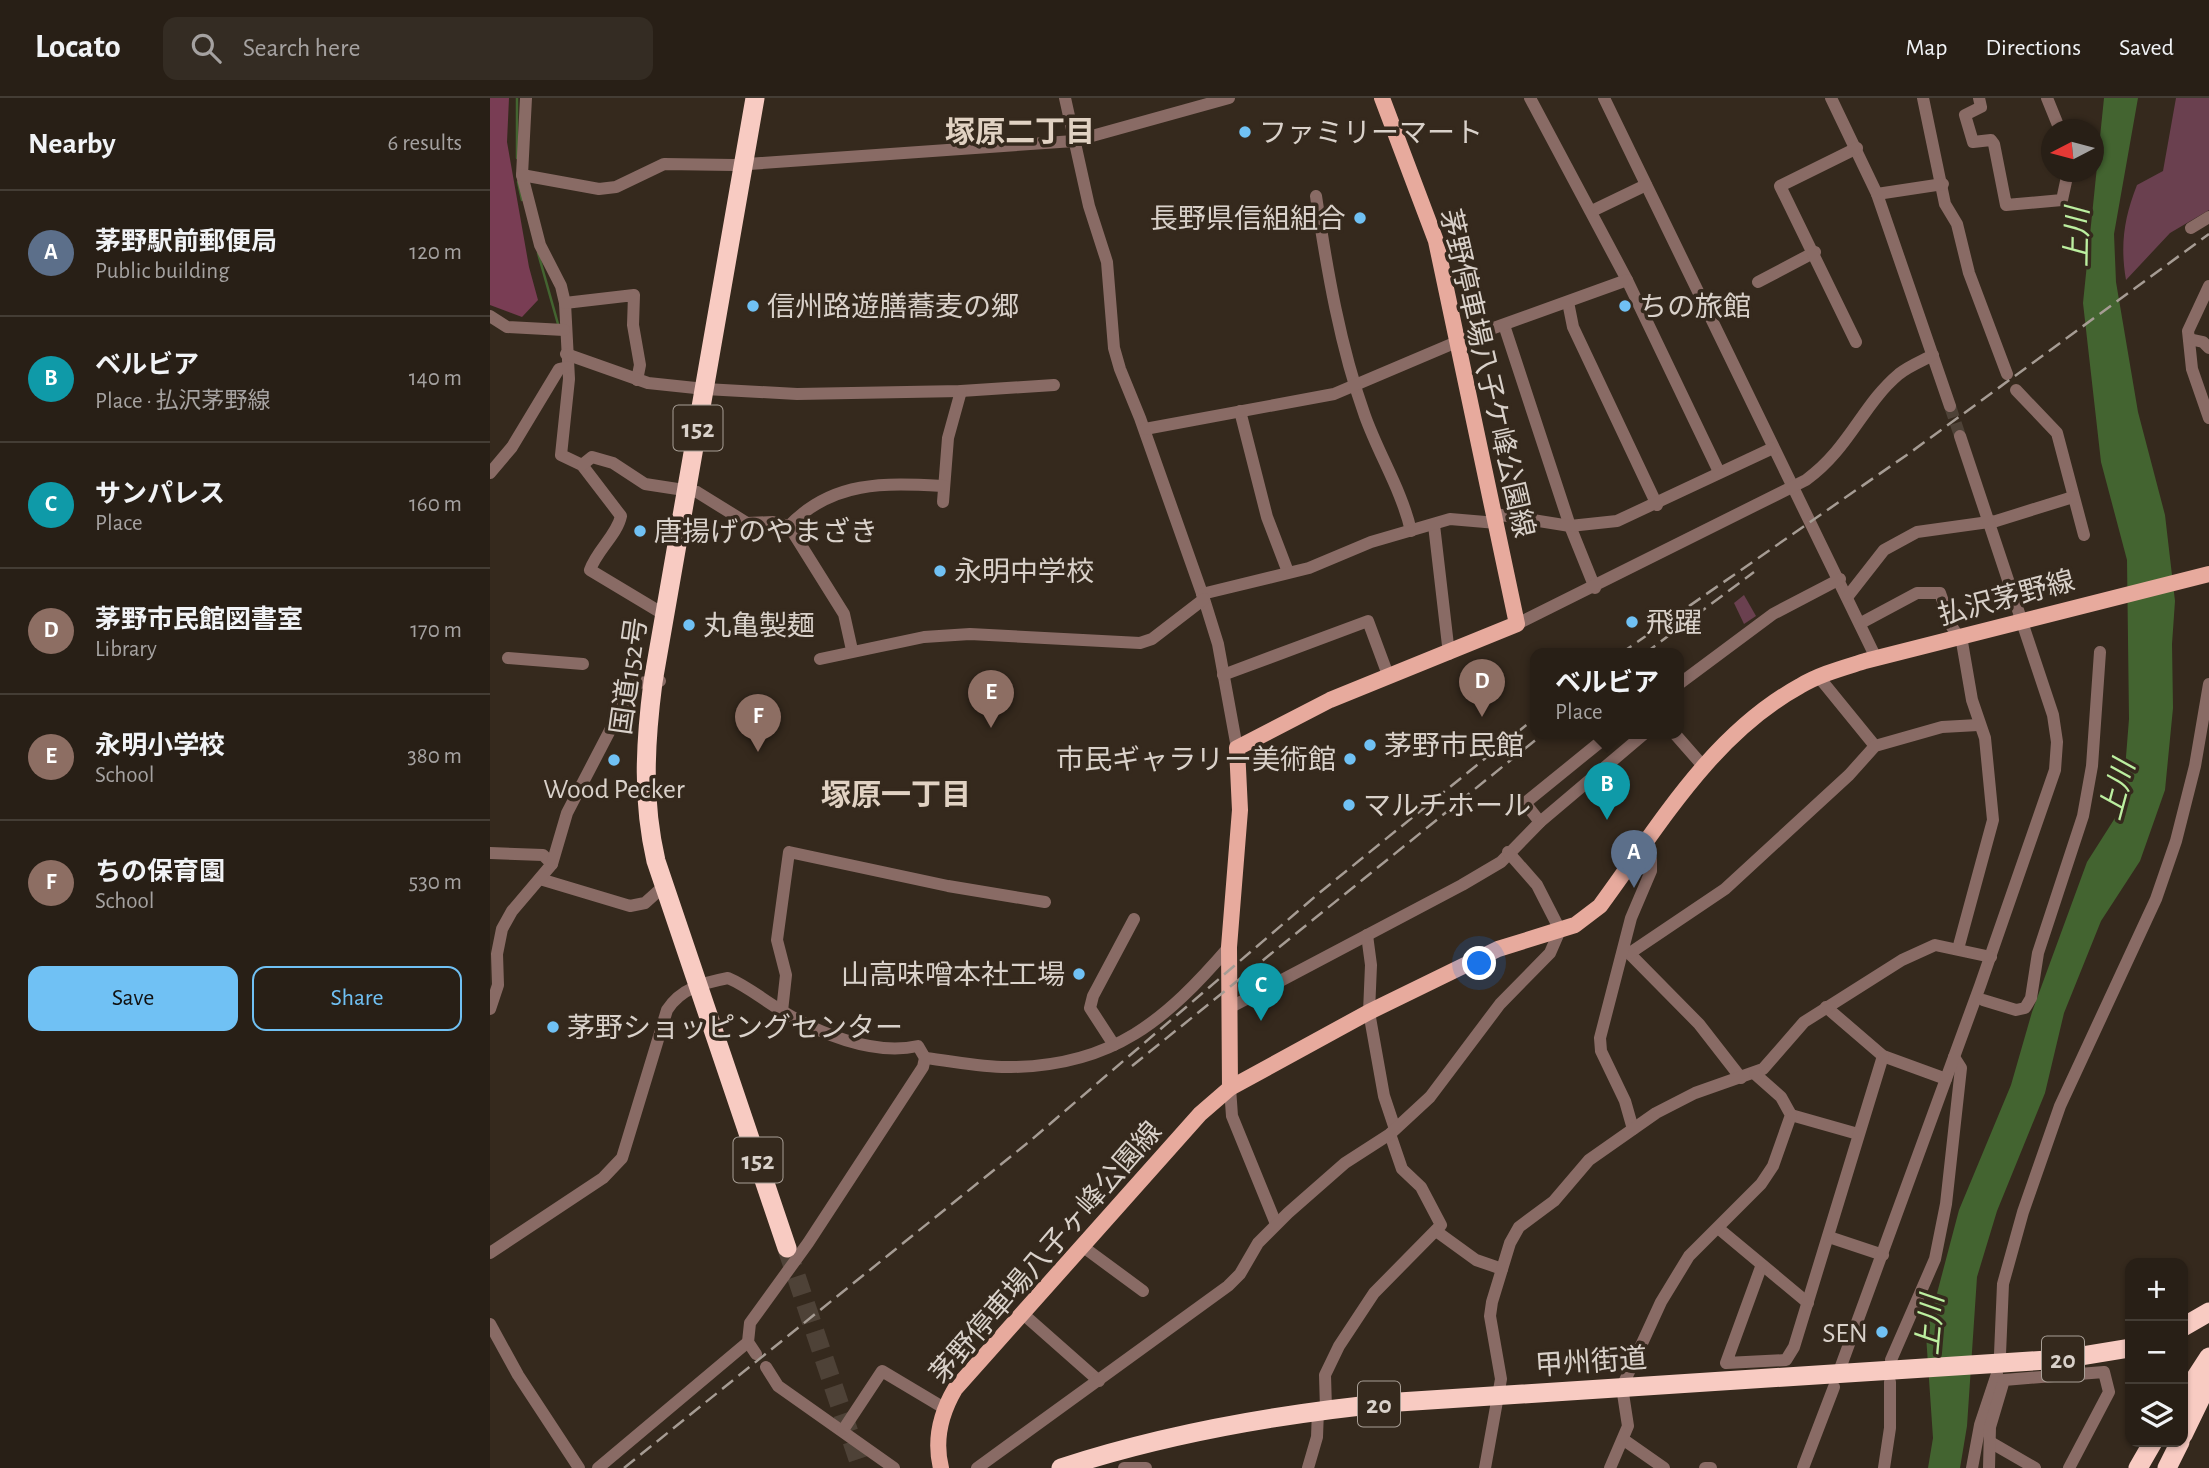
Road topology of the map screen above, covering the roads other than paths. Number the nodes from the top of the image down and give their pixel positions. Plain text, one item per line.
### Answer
1 (526, 98) edge
2 (755, 98) edge
3 (1065, 98) edge
4 (1228, 98) edge
5 (1382, 98) edge
6 (1530, 98) edge
7 (1604, 98) edge
8 (1831, 98) edge
9 (1923, 98) edge
10 (1979, 98) edge
11 (2047, 98) edge
12 (2056, 119) edge
13 (1074, 141) junction
14 (1857, 148) junction
15 (743, 164) junction
16 (522, 175) junction
17 (2066, 182) edge
18 (1943, 184) junction
19 (1646, 186) junction
20 (1877, 194) junction
21 (1316, 196) dead end
22 (1592, 211) junction
23 (2209, 217) edge
24 (2190, 229) dead end
25 (1815, 252) junction
26 (1627, 280) junction
27 (1758, 282) dead end
28 (2209, 286) edge
29 (1568, 302) junction
30 (565, 303) junction
31 (490, 316) edge
32 (1504, 325) junction
33 (564, 330) junction
34 (2189, 340) junction
35 (1459, 342) junction
36 (1856, 342) dead end
37 (2209, 348) edge
38 (1933, 355) junction
39 (567, 360) junction
40 (2007, 374) dead end
41 (638, 380) junction
42 (1054, 385) dead end
43 (1356, 385) junction
44 (705, 389) junction
45 (2016, 390) dead end
46 (961, 391) junction
47 (1950, 406) tunnel mouth
48 (1240, 411) junction
49 (2209, 418) edge
50 (1144, 429) junction
51 (1960, 436) tunnel mouth
52 (1773, 448) junction
53 (582, 465) junction
54 (1719, 472) junction
55 (490, 473) edge
56 (943, 486) junction
57 (1793, 487) junction
58 (688, 490) junction
59 (2073, 497) junction
60 (943, 502) dead end
61 (1657, 505) junction
62 (1496, 518) junction
63 (1988, 523) junction
64 (1434, 525) junction
65 (789, 526) junction
66 (1570, 526) junction
67 (1410, 531) junction
68 (2084, 535) dead end
69 (1288, 572) junction
70 (2208, 574) edge
71 (1840, 579) junction
72 (1595, 588) junction
73 (1203, 596) junction
74 (1847, 596) junction
75 (665, 615) junction
76 (2023, 618) junction
77 (1861, 623) junction
78 (1517, 624) junction
79 (1958, 636) junction
80 (852, 650) junction
81 (2100, 652) dead end
82 (1449, 654) junction
83 (1876, 657) junction
84 (508, 658) dead end
85 (820, 659) dead end
86 (583, 664) dead end
87 (1223, 675) junction
88 (1388, 675) junction
89 (1818, 676) junction
90 (1684, 680) edge
91 (657, 682) junction
92 (2209, 684) edge
93 (1978, 725) junction
94 (1604, 739) edge
95 (1621, 739) edge
96 (1638, 739) edge
97 (1679, 739) edge
98 (1875, 746) junction
99 (1628, 747) junction
100 (1237, 748) junction
101 (1703, 766) junction
102 (1540, 822) junction
103 (1508, 852) junction
104 (1641, 852) junction
105 (490, 853) edge
106 (552, 864) junction
107 (540, 879) junction
108 (665, 885) junction
109 (1045, 902) dead end
110 (1134, 919) dead end
111 (1560, 930) junction
112 (1367, 935) junction
113 (1229, 947) junction
114 (1958, 949) junction
115 (1626, 951) junction
116 (1991, 957) junction
117 (698, 985) junction
118 (1983, 1000) dead end
119 (1231, 1007) junction
120 (1826, 1007) junction
121 (490, 1009) edge
122 (782, 1011) junction
123 (1369, 1012) junction
124 (1114, 1045) junction
125 (1883, 1056) junction
126 (1954, 1057) junction
127 (925, 1058) junction
128 (1755, 1074) junction
129 (1741, 1078) junction
130 (1946, 1079) junction
131 (1230, 1088) junction
132 (1791, 1115) junction
133 (1633, 1129) junction
134 (1392, 1131) junction
135 (1858, 1134) junction
136 (1276, 1224) junction
137 (1718, 1228) junction
138 (1436, 1231) junction
139 (1829, 1237) junction
140 (1082, 1246) junction
141 (787, 1248) tunnel mouth
142 (490, 1253) edge
143 (1883, 1255) junction
144 (1761, 1267) junction
145 (1502, 1269) junction
146 (1143, 1291) dead end
147 (1808, 1303) junction
148 (1022, 1313) junction
149 (2206, 1320) edge
150 (490, 1324) edge
151 (2188, 1325) edge
152 (748, 1342) junction
153 (2125, 1349) edge
154 (757, 1354) dead end
155 (2209, 1357) edge
156 (1891, 1360) dead end
157 (1997, 1363) junction
158 (1841, 1366) dead end
159 (766, 1367) dead end
160 (1099, 1381) junction
161 (2209, 1381) edge
162 (1890, 1382) dead end
163 (1622, 1387) junction
164 (1834, 1387) dead end
165 (2188, 1389) edge
166 (1500, 1395) junction
167 (944, 1408) junction
168 (1322, 1409) junction
169 (2188, 1425) edge
170 (842, 1430) junction
171 (1624, 1440) junction
172 (1990, 1442) junction
173 (2150, 1447) edge
174 (2177, 1447) edge
175 (579, 1468) edge
176 (598, 1468) edge
177 (894, 1468) edge
178 (941, 1468) edge
179 (977, 1468) edge
180 (1061, 1468) edge
181 (1124, 1468) edge
182 (1146, 1468) edge
183 (1308, 1468) edge
184 (1485, 1468) edge
185 (1610, 1468) edge
186 (1664, 1468) edge
187 (1705, 1468) edge
188 (1711, 1468) edge
189 (1803, 1468) edge
190 (1884, 1468) edge
191 (1972, 1468) edge
192 (1989, 1468) edge
193 (2035, 1468) edge
194 (2069, 1468) edge
195 (2138, 1468) edge
196 (2167, 1468) edge

1 - 16 street
2 - 15 highway, 国道152号 / 152
3 - 13 street
4 - 13 street
5 - 35 main road, 茅野停車場八子ケ峰公園線
6 - 22 street
7 - 19 street
8 - 14 street
9 - 18 street
10 - 17 street
11 - 12 street
13 - 15 street
13 - 50 street
14 - 20 street
14 - 25 street
15 - 16 street
15 - 44 highway, 国道152号 / 152
16 - 30 street
18 - 20 street
18 - 40 street
19 - 22 street
19 - 52 street
20 - 38 street
21 - 43 street
22 - 26 street
23 - 24 street
25 - 27 street
25 - 36 street
26 - 29 street
26 - 54 street
28 - 34 street
29 - 32 street
29 - 61 street
30 - 33 street
30 - 41 street
31 - 33 street
32 - 35 street
32 - 66 street
33 - 39 street
34 - 37 street
34 - 49 street
35 - 43 street
35 - 62 main road, 茅野停車場八子ケ峰公園線
38 - 47 street
38 - 57 street
39 - 41 street
39 - 53 street
39 - 55 street
41 - 44 street
42 - 46 street
43 - 48 street
43 - 67 street
44 - 46 street
44 - 58 highway, 国道152号 / 152
45 - 59 street
46 - 56 street
48 - 50 street
48 - 69 street
50 - 73 street
51 - 63 street
52 - 54 street
52 - 57 street
53 - 58 street
53 - 75 street
54 - 61 street
56 - 60 street
56 - 65 street
57 - 71 street
57 - 72 street
58 - 65 street
58 - 75 highway, 国道152号 / 152
59 - 63 street
59 - 68 street
61 - 66 street
62 - 64 street
62 - 66 street
62 - 78 main road, 茅野停車場八子ケ峰公園線
63 - 74 street
63 - 76 street
64 - 67 street
64 - 82 street
65 - 80 street
66 - 72 street
67 - 69 street
69 - 73 street
70 - 76 main road, 払沢茅野線
71 - 74 street
71 - 90 street
72 - 78 street
73 - 80 street
73 - 87 street
74 - 77 street
75 - 91 highway, 国道152号 / 152
76 - 79 main road, 払沢茅野線
76 - 116 street
77 - 79 street
77 - 83 street
78 - 82 main road
79 - 83 main road, 払沢茅野線
79 - 93 street
80 - 85 street
81 - 118 street
82 - 88 main road
83 - 89 main road, 払沢茅野線
84 - 86 street
87 - 88 street
87 - 100 street
88 - 100 main road
89 - 98 street
89 - 101 main road, 払沢茅野線
91 - 106 street
91 - 108 highway, 国道152号 / 152
92 - 157 street
93 - 98 street
93 - 114 street
94 - 102 street
95 - 99 street
96 - 99 street
97 - 101 street
98 - 115 street
99 - 102 street
100 - 113 main road
101 - 104 main road
102 - 103 street
103 - 111 street
103 - 112 street
104 - 111 main road, 茅野停車場八子ヶ峰公園線
104 - 115 street
105 - 106 street
106 - 107 street
107 - 108 street
107 - 121 street
108 - 117 highway, 国道152号 / 152
109 - 122 street
110 - 124 street
111 - 123 main road, 茅野停車場八子ヶ峰公園線
111 - 134 street
112 - 119 street
112 - 123 street
113 - 119 main road
113 - 124 street
114 - 116 street
114 - 120 street
115 - 129 street
115 - 133 street
116 - 126 street
117 - 122 street
117 - 141 highway, 国道152号 / 152
117 - 142 street
119 - 131 main road
120 - 125 street
120 - 128 street
122 - 127 street
123 - 131 main road, 茅野停車場八子ヶ峰公園線
123 - 134 street
124 - 127 street
125 - 130 street
125 - 135 street
126 - 130 street
126 - 156 street
127 - 152 street
128 - 129 street
128 - 132 street
129 - 133 street
130 - 143 street
131 - 136 street
131 - 140 main road, 茅野停車場八子ヶ峰公園線
132 - 135 street
132 - 137 street
133 - 145 street
134 - 136 street
134 - 138 street
135 - 139 street
136 - 160 street
137 - 144 street
137 - 163 street
138 - 145 street
138 - 168 street
139 - 143 street
139 - 147 street
140 - 146 street
140 - 148 main road, 茅野停車場八子ヶ峰公園線
143 - 158 street
144 - 147 street
144 - 147 street
145 - 166 street
148 - 160 street
148 - 167 main road, 茅野停車場八子ヶ峰公園線
149 - 151 highway
150 - 175 street
152 - 154 street
152 - 176 street
153 - 157 highway, 甲州街道 / 20
155 - 165 highway
157 - 163 highway, 甲州街道 / 20
157 - 191 street
159 - 170 street
160 - 179 street
161 - 169 highway
162 - 190 street
163 - 166 highway, 甲州街道 / 20
163 - 171 street
164 - 189 street
166 - 168 highway, 甲州街道 / 20
166 - 184 street
167 - 170 street
167 - 178 main road, 茅野停車場八子ヶ峰公園線
168 - 180 highway, 甲州街道 / 20
168 - 183 street
170 - 177 street
171 - 185 street
171 - 186 street
172 - 192 street
172 - 193 street
172 - 194 street
173 - 195 highway
174 - 196 highway
181 - 182 street
187 - 188 street

